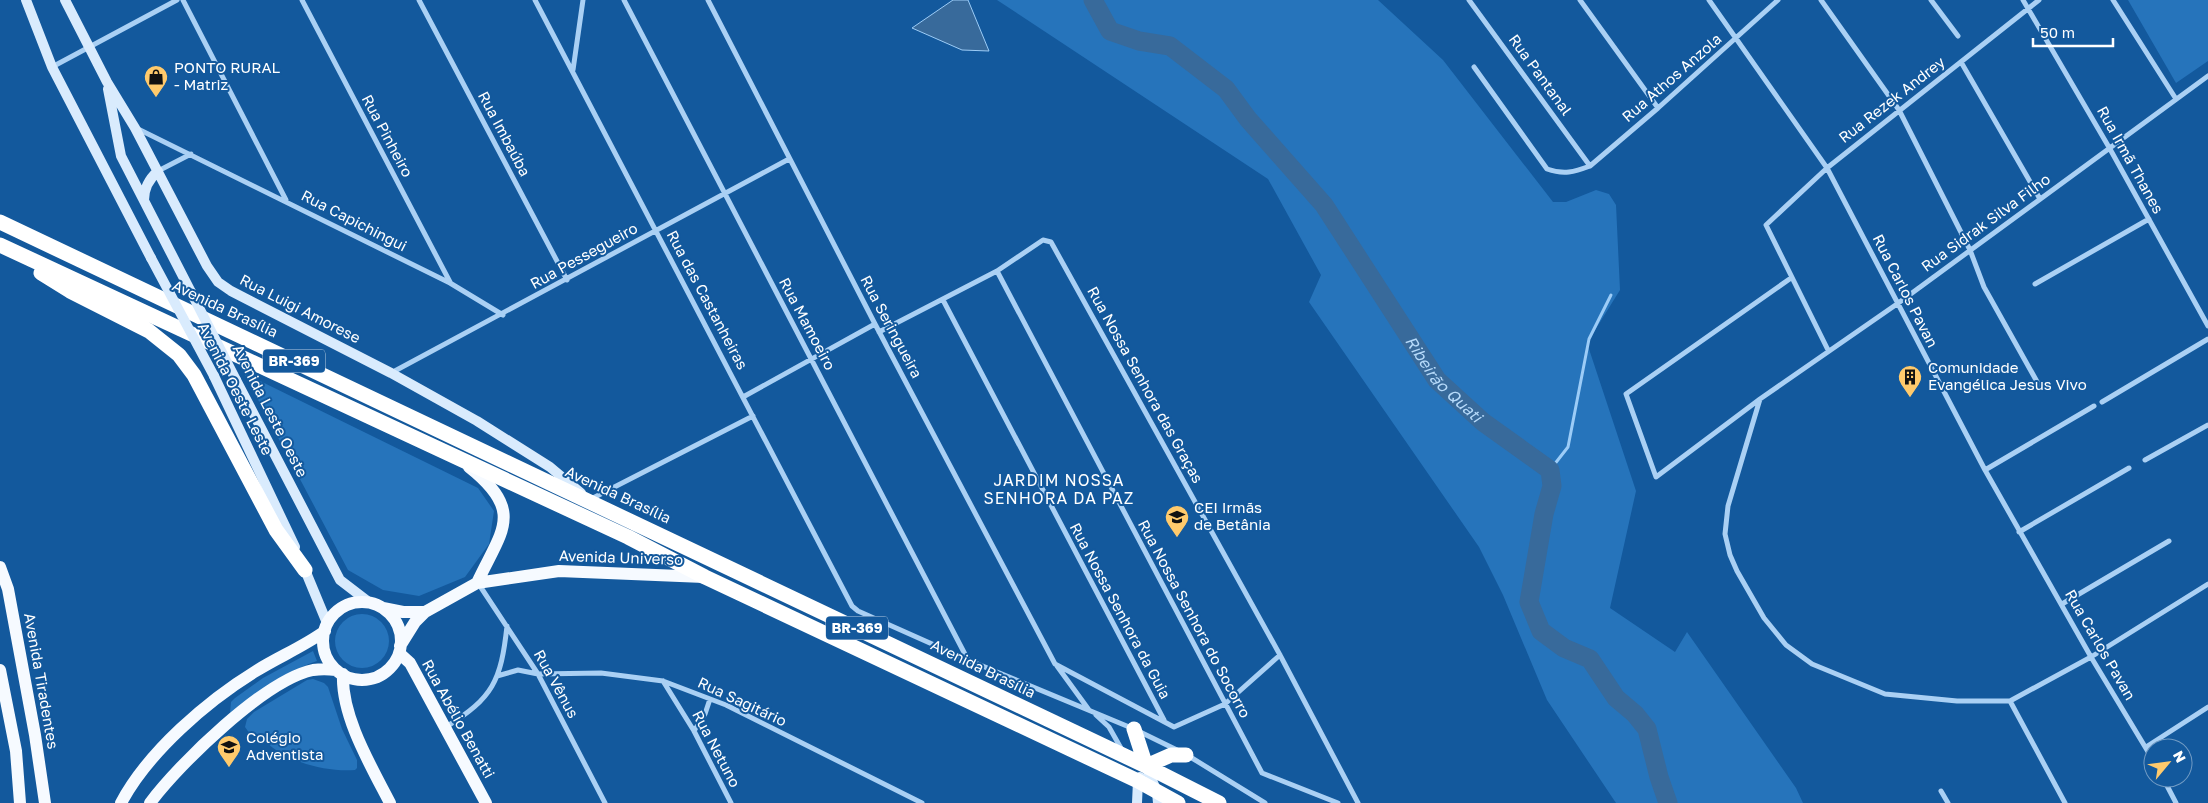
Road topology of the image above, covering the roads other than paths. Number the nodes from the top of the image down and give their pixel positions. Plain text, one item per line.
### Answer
1 (26, 0) edge
2 (65, 0) edge
3 (177, 0) edge
4 (183, 0) edge
5 (302, 0) edge
6 (419, 0) edge
7 (535, 0) edge
8 (583, 0) edge
9 (624, 0) edge
10 (708, 0) edge
11 (1469, 0) edge
12 (1580, 0) edge
13 (1709, 0) edge
14 (1778, 0) edge
15 (1821, 0) edge
16 (1931, 0) edge
17 (2023, 0) edge
18 (2039, 0) edge
19 (2113, 0) edge
20 (2029, 8) junction
21 (1958, 36) dead end
22 (1736, 39) junction
23 (89, 46) junction
24 (1961, 62) junction
25 (52, 67) junction
26 (1474, 68) dead end
27 (573, 70) junction
28 (2208, 76) edge
29 (107, 82) junction
30 (2176, 98) junction
31 (1658, 108) junction
32 (1899, 110) junction
33 (135, 128) junction
34 (2110, 149) junction
35 (191, 154) junction
36 (789, 159) junction
37 (1590, 166) junction
38 (1827, 168) junction
39 (158, 171) junction
40 (726, 194) junction
41 (2040, 199) junction
42 (286, 201) junction
43 (147, 208) junction
44 (2149, 219) junction
45 (0, 222) edge
46 (656, 231) junction
47 (0, 246) edge
48 (1970, 250) junction
49 (996, 271) junction
50 (1791, 278) junction
51 (567, 280) junction
52 (450, 283) junction
53 (2035, 284) dead end
54 (943, 300) junction
55 (1897, 304) junction
56 (503, 315) junction
57 (875, 324) junction
58 (2208, 326) edge
59 (879, 332) junction
60 (2208, 339) edge
61 (1828, 350) junction
62 (812, 359) junction
63 (392, 373) junction
64 (2040, 388) dead end
65 (743, 397) junction
66 (1760, 399) junction
67 (2102, 402) dead end
68 (2094, 406) dead end
69 (753, 416) junction
70 (2208, 425) edge
71 (460, 460) junction
72 (2145, 460) dead end
73 (2129, 468) dead end
74 (1985, 470) junction
75 (589, 500) junction
76 (2019, 532) junction
77 (2169, 541) dead end
78 (0, 567) edge
79 (305, 570) junction
80 (0, 574) edge
81 (705, 577) junction
82 (477, 583) junction
83 (2208, 584) edge
84 (8, 589) junction
85 (2062, 604) junction
86 (376, 605) junction
87 (858, 611) joint
88 (425, 612) junction
89 (507, 625) junction
90 (326, 627) junction
91 (399, 649) junction
92 (1280, 655) junction
93 (2091, 657) junction
94 (968, 660) junction
95 (1055, 664) junction
96 (0, 670) edge
97 (339, 672) junction
98 (538, 674) junction
99 (497, 676) junction
100 (663, 681) junction
101 (710, 699) junction
102 (2010, 701) junction
103 (1225, 704) junction
104 (2208, 707) edge
105 (1090, 710) junction
106 (1164, 720) junction
107 (446, 727) junction
108 (1134, 729) junction
109 (694, 731) junction
110 (2160, 738) edge
111 (2143, 742) edge
112 (1186, 755) junction
113 (1128, 761) junction
114 (1139, 773) junction
115 (2168, 788) edge
116 (1941, 791) dead end
117 (1158, 797) edge
118 (387, 802) edge
119 (20, 803) edge
120 (45, 803) edge
121 (121, 803) edge
122 (150, 803) edge
123 (486, 803) edge
124 (605, 803) edge
125 (731, 803) edge
126 (921, 803) edge
127 (1137, 803) edge
128 (1178, 803) edge
129 (1219, 803) edge
130 (1266, 803) edge
131 (1338, 803) edge
132 (1358, 803) edge
133 (1948, 803) edge
134 (2065, 803) edge
135 (2176, 803) edge

1 - 25 street
2 - 23 street, Rua Luigi Amorese
3 - 23 street
4 - 42 street
5 - 52 street, Rua Pinheiro
6 - 51 street, Rua Imbaúba
7 - 27 street, Rua das Castanheiras
8 - 27 street
9 - 40 street, Rua Mamoeiro
10 - 36 street, Rua Seringueira
11 - 37 street, Rua Pantanal
12 - 31 street
13 - 22 street, Rua Carlos Pavan
14 - 22 street, Rua Athos Anzola
15 - 32 street
16 - 21 street
17 - 20 street, Rua Irmã Thanes
18 - 20 street, Rua Rezek Andrey
19 - 30 street
20 - 24 street, Rua Rezek Andrey
20 - 34 street, Rua Irmã Thanes
22 - 31 street, Rua Athos Anzola
22 - 38 street, Rua Carlos Pavan
23 - 25 street
23 - 29 street, Rua Luigi Amorese
24 - 32 street, Rua Rezek Andrey
24 - 41 street
25 - 79 street, Avenida Oeste Leste, bridge
26 - 37 street, Rua Athos Anzola
27 - 46 street, Rua das Castanheiras
28 - 30 street, Rua Sidrak Silva Filho
29 - 33 street, Rua Luigi Amorese
29 - 43 street, Avenida Leste Oeste
30 - 34 street, Rua Sidrak Silva Filho
31 - 37 street, Rua Athos Anzola
32 - 38 street, Rua Rezek Andrey
32 - 48 street
33 - 35 street, Rua Capichingui
33 - 39 street, Rua Luigi Amorese
34 - 41 street, Rua Sidrak Silva Filho
34 - 44 street, Rua Irmã Thanes
35 - 39 street
35 - 42 street, Rua Capichingui
36 - 40 street, Rua Pessegueiro
36 - 57 street, Rua Seringueira
38 - 50 street, Rua Rezek Andrey
38 - 55 street, Rua Carlos Pavan
39 - 43 street
39 - 63 street, Rua Luigi Amorese
40 - 46 street, Rua Pessegueiro
40 - 62 street, Rua Mamoeiro
41 - 48 street, Rua Sidrak Silva Filho
42 - 52 street, Rua Capichingui
43 - 86 street, Avenida Leste Oeste, bridge
44 - 53 street
44 - 58 street, Rua Irmã Thanes
45 - 75 highway, Avenida Brasília / BR-369
46 - 51 street, Rua Pessegueiro
46 - 65 street, Rua das Castanheiras
47 - 71 highway, Avenida Brasília / BR-369
47 - 79 highway
48 - 55 street, Rua Sidrak Silva Filho
48 - 64 street
49 - 54 street
49 - 92 street, Rua Nossa Senhora das Graças
49 - 103 street, Rua Nossa Senhora do Socorro
50 - 61 street
50 - 66 street, Rua Sidrak Silva Filho
51 - 56 street, Rua Pessegueiro
52 - 56 street, Rua Capichingui
54 - 59 street
54 - 106 street, Rua Nossa Senhora da Guia
55 - 61 street, Rua Sidrak Silva Filho
55 - 74 street, Rua Carlos Pavan
56 - 63 street, Rua Pessegueiro
57 - 59 street, Rua Seringueira
57 - 62 street
59 - 95 street, Rua Seringueira
60 - 67 street
61 - 66 street, Rua Sidrak Silva Filho
62 - 65 street
62 - 94 street, Rua Mamoeiro
63 - 75 street, Rua Luigi Amorese
65 - 69 street, Rua das Castanheiras
66 - 102 street
68 - 74 street
69 - 75 street
69 - 87 street, Rua das Castanheiras
70 - 72 street
71 - 81 highway, Avenida Brasília / BR-369
71 - 82 main road
73 - 76 street
74 - 76 street, Rua Carlos Pavan
75 - 113 highway, Avenida Brasília / BR-369
76 - 85 street, Rua Carlos Pavan
77 - 85 street
78 - 84 main road, Avenida Tiradentes
79 - 90 street, Avenida Oeste Leste
80 - 84 main road
81 - 82 main road, Avenida Universo
81 - 114 highway, Avenida Brasília / BR-369
82 - 88 main road, Avenida Universo
82 - 89 street, Rua Vênus
83 - 93 street
84 - 120 main road, Avenida Tiradentes
85 - 93 street, Rua Carlos Pavan
86 - 88 main road
86 - 90 main road
86 - 91 main road
87 - 94 street, Avenida Brasília
88 - 91 main road, Avenida Universo
89 - 98 street, Rua Vênus
89 - 99 street
90 - 97 main road
90 - 121 main road
91 - 97 main road
91 - 107 main road, Rua Abélio Benatti
92 - 103 street
92 - 132 street, Rua Nossa Senhora das Graças
93 - 102 street
93 - 111 street, Rua Carlos Pavan
94 - 105 street, Avenida Brasília
95 - 105 street, Rua Seringueira
95 - 106 street
96 - 119 main road
97 - 118 main road
97 - 122 main road
98 - 99 street, Rua Sagitário
98 - 100 street, Rua Sagitário
98 - 124 street, Rua Vênus
99 - 107 street
100 - 101 street, Rua Sagitário
100 - 109 street, Rua Netuno
101 - 109 street
101 - 126 street, Rua Sagitário
102 - 134 street
103 - 106 street
103 - 131 street, Rua Nossa Senhora do Socorro
104 - 110 street
105 - 108 street, Avenida Brasília
105 - 113 street
107 - 123 main road, Rua Abélio Benatti
108 - 112 street, Avenida Brasília
108 - 114 highway
109 - 125 street, Rua Netuno
112 - 114 highway
112 - 130 street, Avenida Brasília
113 - 114 highway, Avenida Brasília / BR-369
114 - 117 highway, Avenida Brasília / BR-369
114 - 127 street
114 - 129 highway, Avenida Brasília / BR-369
115 - 135 street
116 - 133 street
117 - 128 highway, Avenida Brasília / BR-369

